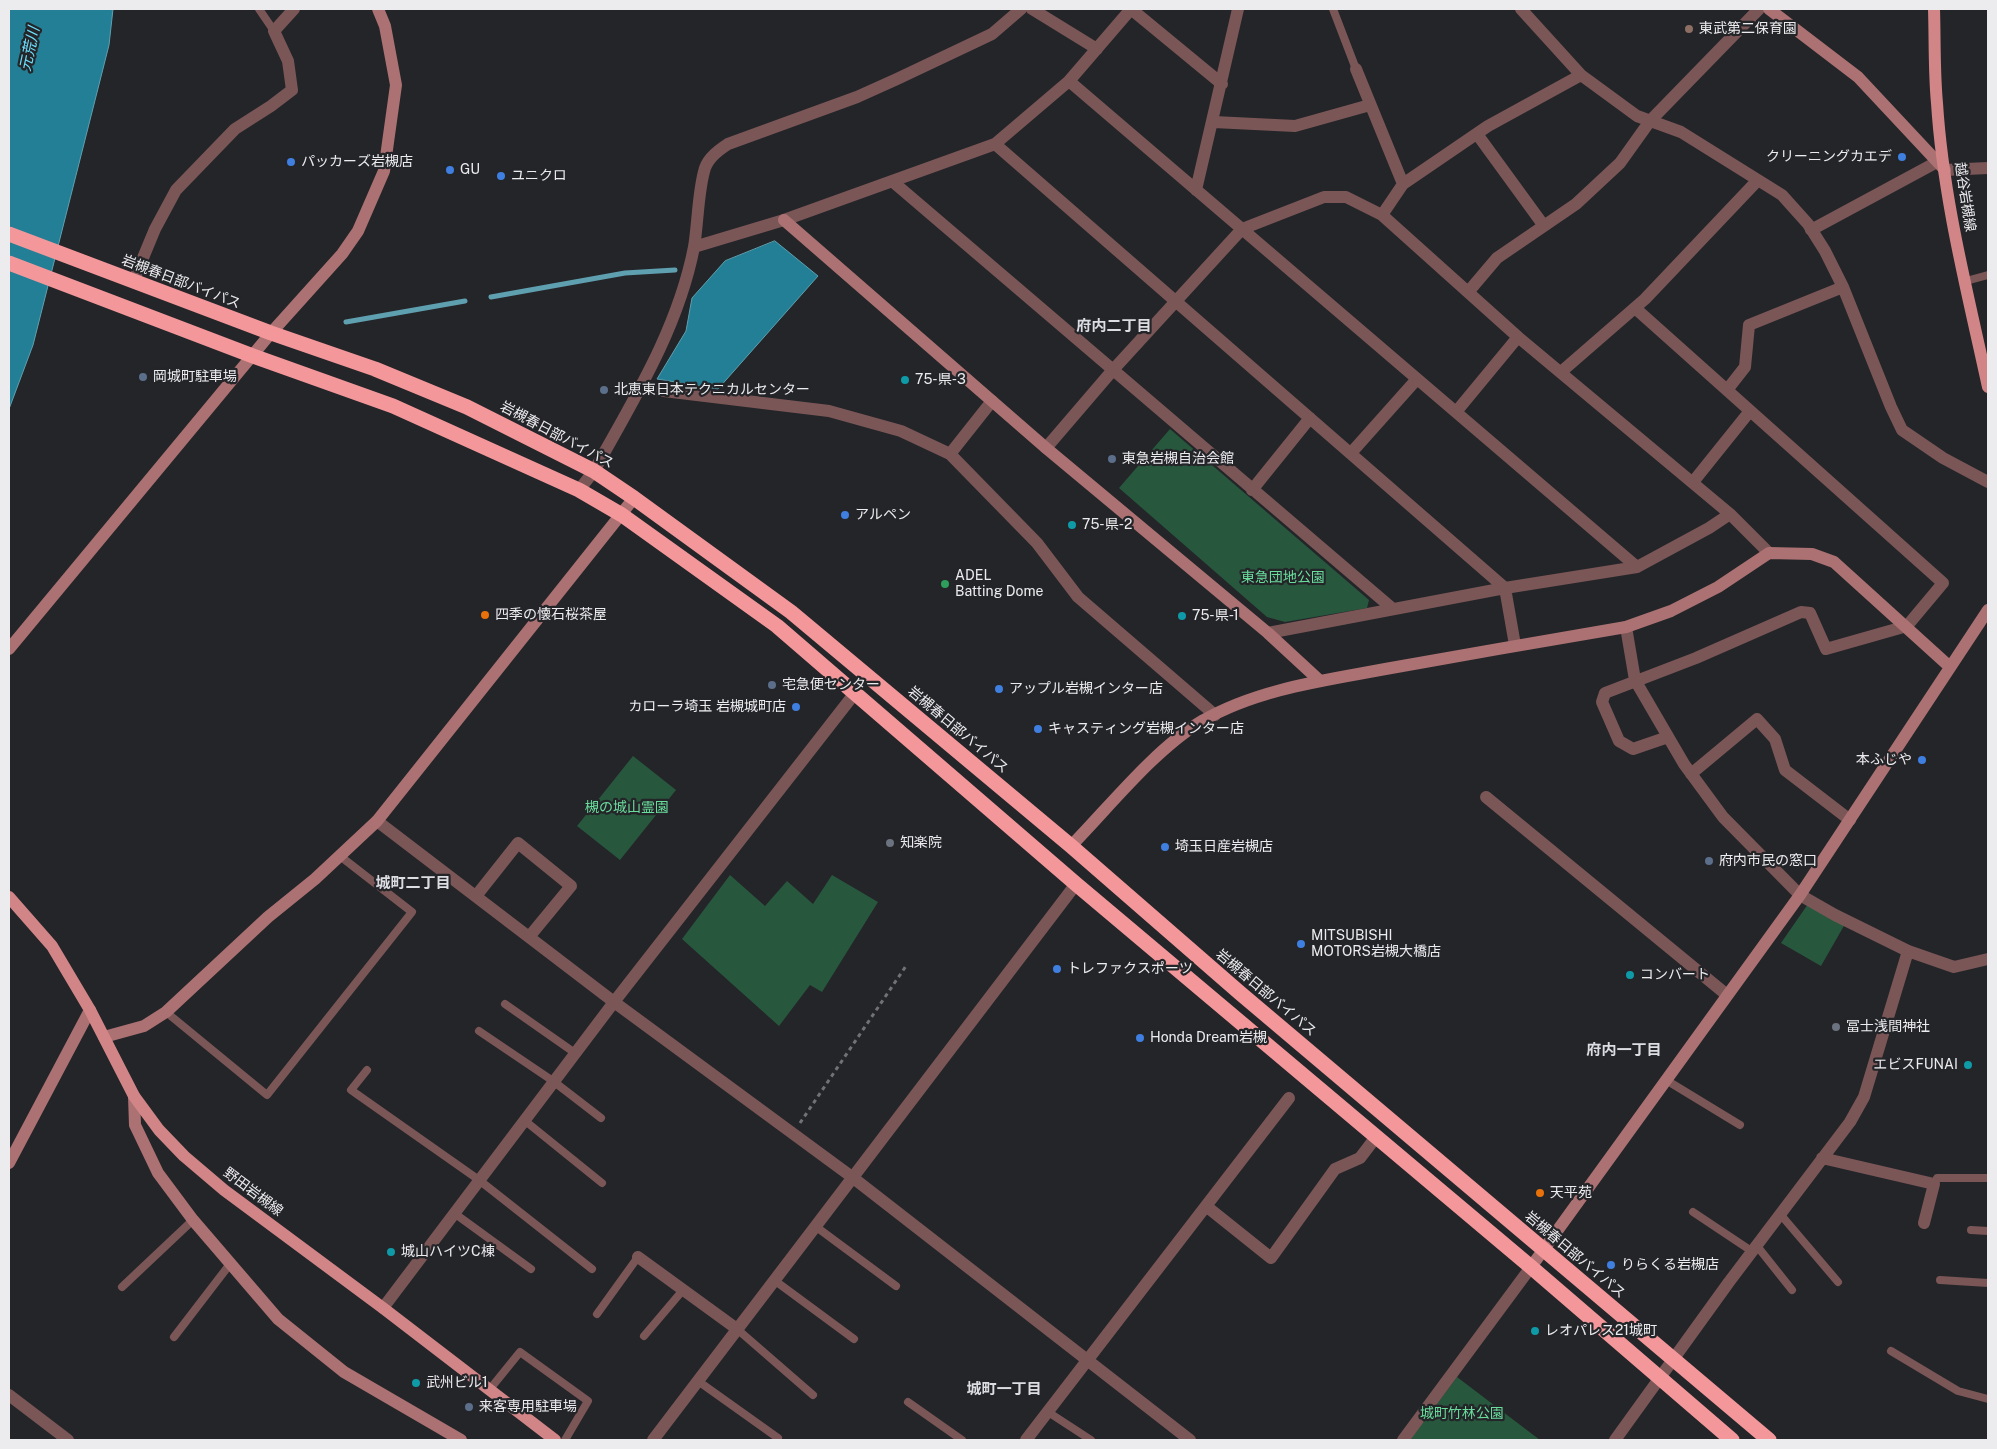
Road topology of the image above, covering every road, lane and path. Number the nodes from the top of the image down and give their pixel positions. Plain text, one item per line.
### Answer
1 (259, 9) edge
2 (294, 9) edge
3 (378, 9) edge
4 (1021, 9) edge
5 (1032, 9) edge
6 (1131, 9) edge
7 (1238, 9) edge
8 (1333, 9) edge
9 (1521, 9) edge
10 (1759, 9) edge
11 (1769, 9) edge
12 (1934, 9) edge
13 (274, 31) junction
14 (1097, 49) junction
15 (1356, 69) joint
16 (1581, 75) junction
17 (1069, 82) junction
18 (1222, 84) junction
19 (1370, 105) junction
20 (1650, 121) junction
21 (1214, 122) junction
22 (1477, 134) junction
23 (995, 144) junction
24 (1941, 166) junction
25 (1988, 168) edge
26 (892, 181) junction
27 (1757, 181) junction
28 (1404, 184) junction
29 (1196, 190) junction
30 (1382, 215) junction
31 (784, 220) junction
32 (1544, 226) junction
33 (1242, 229) junction
34 (1812, 230) junction
35 (9, 234) edge
36 (694, 247) junction
37 (9, 263) edge
38 (1988, 275) edge
39 (1966, 281) junction
40 (133, 282) junction
41 (1843, 287) junction
42 (1469, 291) junction
43 (1176, 302) junction
44 (1635, 308) junction
45 (271, 333) junction
46 (1518, 337) junction
47 (253, 356) junction
48 (1112, 371) junction
49 (1561, 372) junction
50 (1417, 379) junction
51 (1988, 387) edge
52 (639, 388) junction
53 (1727, 390) junction
54 (992, 400) junction
55 (1750, 411) junction
56 (1456, 412) junction
57 (1310, 418) junction
58 (1046, 448) junction
59 (1351, 453) junction
60 (950, 454) junction
61 (594, 470) junction
62 (1692, 482) junction
63 (1988, 482) edge
64 (579, 490) junction
65 (1252, 490) junction
66 (634, 498) junction
67 (1730, 514) junction
68 (622, 515) junction
69 (1769, 553) junction
70 (1637, 567) junction
71 (1505, 588) junction
72 (1393, 609) junction
73 (1988, 610) edge
74 (1907, 626) junction
75 (1626, 627) junction
76 (1268, 633) junction
77 (1516, 645) junction
78 (9, 648) edge
79 (1950, 667) junction
80 (1635, 680) junction
81 (1320, 682) junction
82 (855, 694) junction
83 (1215, 715) junction
84 (1668, 737) junction
85 (1691, 774) junction
86 (1486, 797) dead end
87 (1850, 820) junction
88 (377, 821) junction
89 (1071, 846) junction
90 (340, 856) junction
91 (1076, 884) junction
92 (1800, 895) junction
93 (476, 896) junction
94 (9, 897) edge
95 (528, 937) junction
96 (1908, 951) junction
97 (1988, 959) edge
98 (906, 966) dead end
99 (1727, 995) junction
100 (614, 1002) junction
101 (505, 1004) dead end
102 (90, 1010) junction
103 (166, 1012) junction
104 (479, 1030) dead end
105 (104, 1036) junction
106 (575, 1053) junction
107 (367, 1070) dead end
108 (1666, 1080) junction
109 (554, 1081) junction
110 (134, 1096) junction
111 (1289, 1098) dead end
112 (601, 1118) dead end
113 (524, 1120) junction
114 (1740, 1125) dead end
115 (793, 1134) junction
116 (1376, 1137) junction
117 (1822, 1158) junction
118 (9, 1163) edge
119 (852, 1177) junction
120 (1988, 1178) edge
121 (479, 1180) junction
122 (602, 1183) dead end
123 (1934, 1184) junction
124 (1206, 1206) junction
125 (1693, 1212) dead end
126 (454, 1213) junction
127 (1780, 1215) junction
128 (193, 1220) junction
129 (1924, 1223) dead end
130 (815, 1226) junction
131 (1971, 1230) dead end
132 (1988, 1231) edge
133 (1544, 1249) junction
134 (1755, 1249) junction
135 (638, 1257) joint
136 (230, 1264) junction
137 (1531, 1267) junction
138 (592, 1269) dead end
139 (531, 1270) dead end
140 (774, 1280) junction
141 (1940, 1280) dead end
142 (1838, 1282) dead end
143 (1988, 1283) edge
144 (896, 1286) dead end
145 (122, 1287) dead end
146 (683, 1290) junction
147 (1792, 1290) dead end
148 (383, 1308) junction
149 (597, 1314) dead end
150 (737, 1330) junction
151 (644, 1336) dead end
152 (174, 1337) dead end
153 (854, 1339) dead end
154 (1891, 1351) dead end
155 (1673, 1360) junction
156 (1088, 1361) junction
157 (698, 1380) junction
158 (1660, 1380) junction
159 (490, 1389) junction
160 (9, 1395) edge
161 (814, 1395) dead end
162 (1988, 1399) edge
163 (908, 1402) dead end
164 (1048, 1412) junction
165 (778, 1438) dead end
166 (68, 1440) edge
167 (461, 1440) edge
168 (555, 1440) edge
169 (565, 1440) edge
170 (653, 1440) edge
171 (962, 1440) edge
172 (1026, 1440) edge
173 (1091, 1440) edge
174 (1190, 1440) edge
175 (1403, 1440) edge
176 (1616, 1440) edge
177 (1732, 1440) edge
178 (1769, 1440) edge

1 - 13 lane
2 - 13 street
3 - 45 street
4 - 36 street
5 - 14 street
6 - 14 street
6 - 18 street
7 - 18 street
8 - 15 lane
9 - 16 street
10 - 20 street
11 - 24 street
12 - 24 main road, 越谷岩槻線
13 - 40 street
14 - 17 street
15 - 19 street
16 - 20 street
16 - 22 street
17 - 23 street
17 - 29 street
18 - 21 street
19 - 21 street
19 - 28 street
20 - 27 street
20 - 32 street
21 - 29 street
22 - 28 street
22 - 32 street
23 - 26 street
23 - 43 street
24 - 25 street
24 - 34 street
24 - 39 main road, 越谷岩槻線
26 - 31 street
26 - 48 street
27 - 34 street
27 - 44 street
28 - 30 street
29 - 33 street
30 - 33 street
30 - 42 street
31 - 36 street
31 - 54 street
32 - 42 street
33 - 43 street
33 - 50 street
34 - 41 street
35 - 40 highway, 岩槻春日部バイパス
36 - 52 street
37 - 47 highway
38 - 39 lane
39 - 51 main road, 越谷岩槻線
40 - 45 highway, 岩槻春日部バイパス
41 - 53 street
41 - 63 street
42 - 46 street
43 - 48 street
43 - 57 street
44 - 49 street
44 - 53 street
45 - 47 street
45 - 61 highway, 岩槻春日部バイパス
46 - 49 street
46 - 56 street
47 - 64 highway
47 - 78 street
48 - 58 street
48 - 65 street
49 - 62 street
50 - 56 street
50 - 59 street
52 - 60 street
52 - 61 street
53 - 55 street
54 - 58 street
54 - 60 street
55 - 62 street
55 - 74 street
56 - 70 street
57 - 59 street
57 - 65 street
58 - 76 street
59 - 71 street
60 - 83 street
61 - 64 street
61 - 66 highway, 岩槻春日部バイパス
62 - 67 street
64 - 68 highway
65 - 72 street
66 - 68 street
66 - 89 highway, 岩槻春日部バイパス
67 - 69 street
67 - 70 street
68 - 82 highway
68 - 88 street
69 - 74 street
69 - 75 street
70 - 71 street
71 - 72 street
71 - 77 street
72 - 76 street
73 - 79 street
74 - 79 street
74 - 80 street
75 - 77 street
75 - 80 street
76 - 81 street
77 - 81 street
79 - 87 street
80 - 84 street
80 - 84 street
81 - 83 street
82 - 91 highway
82 - 100 street
83 - 89 street
84 - 85 street
85 - 87 street
85 - 92 street
86 - 99 street
87 - 92 street
88 - 90 street
88 - 93 street
89 - 133 highway, 岩槻春日部バイパス
90 - 103 street
90 - 103 lane
91 - 116 highway
91 - 119 street
92 - 96 street
92 - 99 street
93 - 95 street
93 - 95 street
94 - 102 main road, 野田岩槻線
95 - 100 street
96 - 97 street
96 - 117 street
98 - 115 path
99 - 108 street
100 - 106 street
100 - 115 street
101 - 106 lane
102 - 105 main road, 野田岩槻線
102 - 118 street
103 - 105 street
104 - 109 lane
105 - 110 main road, 野田岩槻線
106 - 109 street
107 - 121 lane
108 - 114 lane
108 - 133 street
109 - 112 lane
109 - 113 street
110 - 128 street
110 - 148 main road, 野田岩槻線
111 - 124 street
113 - 121 street
113 - 122 lane
115 - 119 street
116 - 124 street
116 - 137 highway
117 - 123 street
117 - 127 street
119 - 130 street
119 - 156 street
120 - 123 lane
121 - 126 street
121 - 138 lane
123 - 129 street
124 - 156 street
125 - 134 lane
126 - 139 lane
126 - 148 street
127 - 134 street
127 - 142 lane
128 - 136 street
128 - 145 lane
130 - 140 street
130 - 144 lane
131 - 132 lane
133 - 137 street
133 - 155 highway, 岩槻春日部バイパス
134 - 147 lane
134 - 155 street
135 - 146 street
135 - 149 lane
136 - 152 lane
136 - 167 street
137 - 158 highway
137 - 175 street
140 - 150 street
140 - 153 lane
141 - 143 lane
146 - 150 street
146 - 151 lane
148 - 159 main road, 野田岩槻線
150 - 157 street
150 - 161 lane
154 - 162 lane
155 - 158 street
155 - 178 highway, 岩槻春日部バイパス
156 - 164 street
156 - 174 street
157 - 165 lane
157 - 170 street
158 - 176 street
158 - 177 highway
159 - 168 main road, 野田岩槻線
159 - 169 lane
160 - 166 street
163 - 171 lane
164 - 172 street
164 - 173 lane

